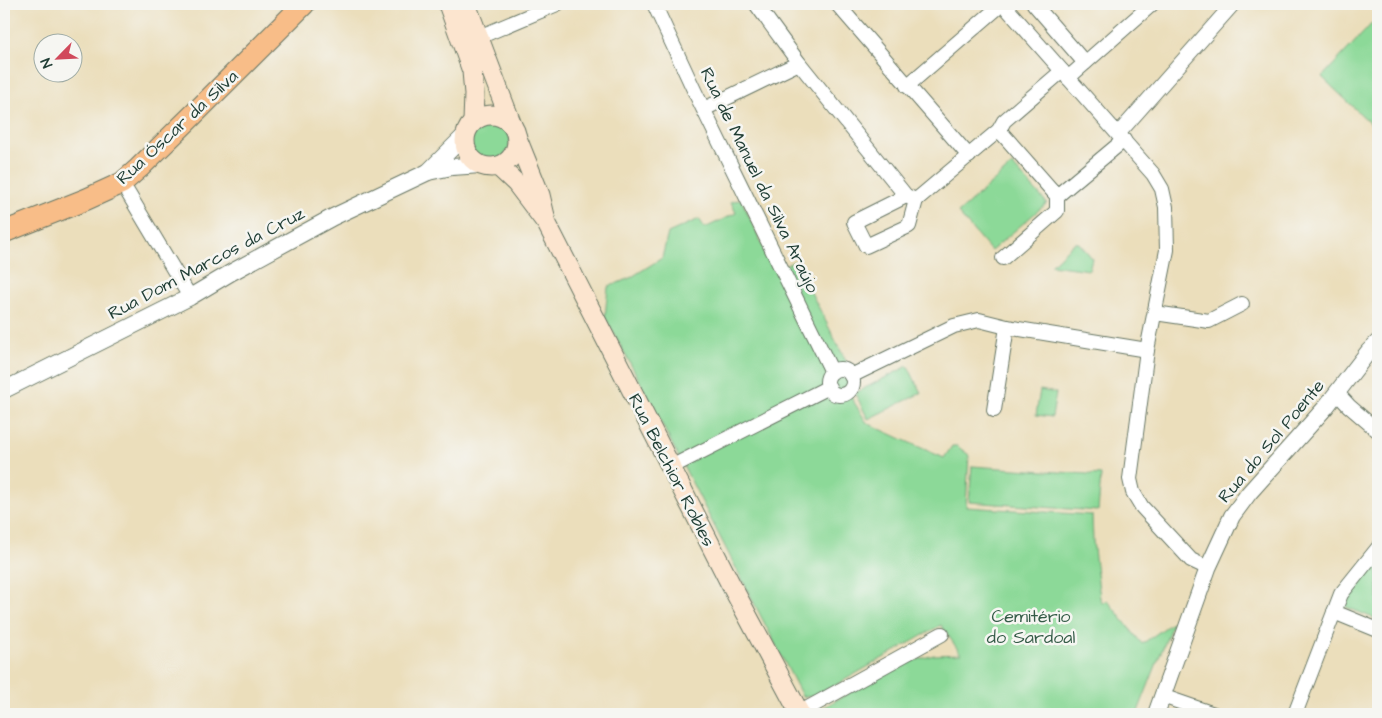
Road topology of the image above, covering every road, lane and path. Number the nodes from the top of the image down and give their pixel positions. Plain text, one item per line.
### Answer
1 (304, 4) edge
2 (448, 4) edge
3 (466, 4) edge
4 (557, 4) edge
5 (654, 4) edge
6 (756, 4) edge
7 (1034, 4) edge
8 (1152, 4) edge
9 (1233, 4) edge
10 (845, 6) edge
11 (1008, 6) edge
12 (479, 37) junction
13 (799, 63) junction
14 (1085, 63) junction
15 (1065, 74) junction
16 (907, 86) junction
17 (704, 109) junction
18 (469, 128) junction
19 (999, 130) junction
20 (514, 131) junction
21 (1121, 137) junction
22 (969, 156) junction
23 (490, 166) junction
24 (428, 172) junction
25 (122, 183) junction
26 (1057, 196) junction
27 (547, 224) junction
28 (4, 232) edge
29 (1003, 258) dead end
30 (190, 297) junction
31 (1242, 304) dead end
32 (1155, 313) junction
33 (1007, 327) junction
34 (1378, 342) edge
35 (1147, 350) junction
36 (832, 372) junction
37 (851, 376) junction
38 (829, 387) junction
39 (4, 390) edge
40 (1337, 393) junction
41 (994, 410) dead end
42 (1378, 431) edge
43 (671, 467) junction
44 (1378, 548) edge
45 (1208, 568) junction
46 (1334, 612) junction
47 (1378, 630) edge
48 (942, 634) dead end
49 (1162, 696) junction
50 (799, 714) edge
51 (1156, 714) edge
52 (1214, 714) edge
53 (1295, 714) edge

1 - 25 main road, Rua Óscar da Silva
2 - 18 main road
3 - 12 main road, Rua Belchior Robles
4 - 12 street
5 - 17 street, Rua de Manuel da Silva Araújo
6 - 13 street
7 - 14 street
8 - 14 street
9 - 21 street
10 - 16 street
11 - 15 street
11 - 16 street
12 - 20 main road, Rua Belchior Robles
13 - 17 street
13 - 22 street
14 - 15 street
15 - 19 street
15 - 21 street
16 - 22 street
17 - 36 street, Rua de Manuel da Silva Araújo
18 - 20 main road
18 - 23 main road
18 - 24 street, Rua Dom Marcos da Cruz
19 - 22 street
19 - 26 street
20 - 23 main road
20 - 27 main road, Rua Belchior Robles
21 - 26 street
21 - 32 street
23 - 24 street, Rua Dom Marcos da Cruz
23 - 27 main road, Rua Belchior Robles
24 - 30 street, Rua Dom Marcos da Cruz
25 - 28 main road, Rua Óscar da Silva
25 - 30 street
26 - 29 street
27 - 43 main road, Rua Belchior Robles
30 - 39 street, Rua Dom Marcos da Cruz
31 - 32 street
32 - 35 street
33 - 35 street
33 - 37 street
33 - 41 street
34 - 40 street, Rua do Sol Poente
35 - 45 street
36 - 37 street
36 - 38 street
37 - 38 street
38 - 43 street
40 - 42 street
40 - 45 street, Rua do Sol Poente
43 - 50 main road, Rua Belchior Robles
44 - 46 street
45 - 49 street, Rua do Sol Poente
46 - 47 street
46 - 53 street
48 - 50 street
49 - 51 street, Rua do Sol Poente
49 - 52 street

